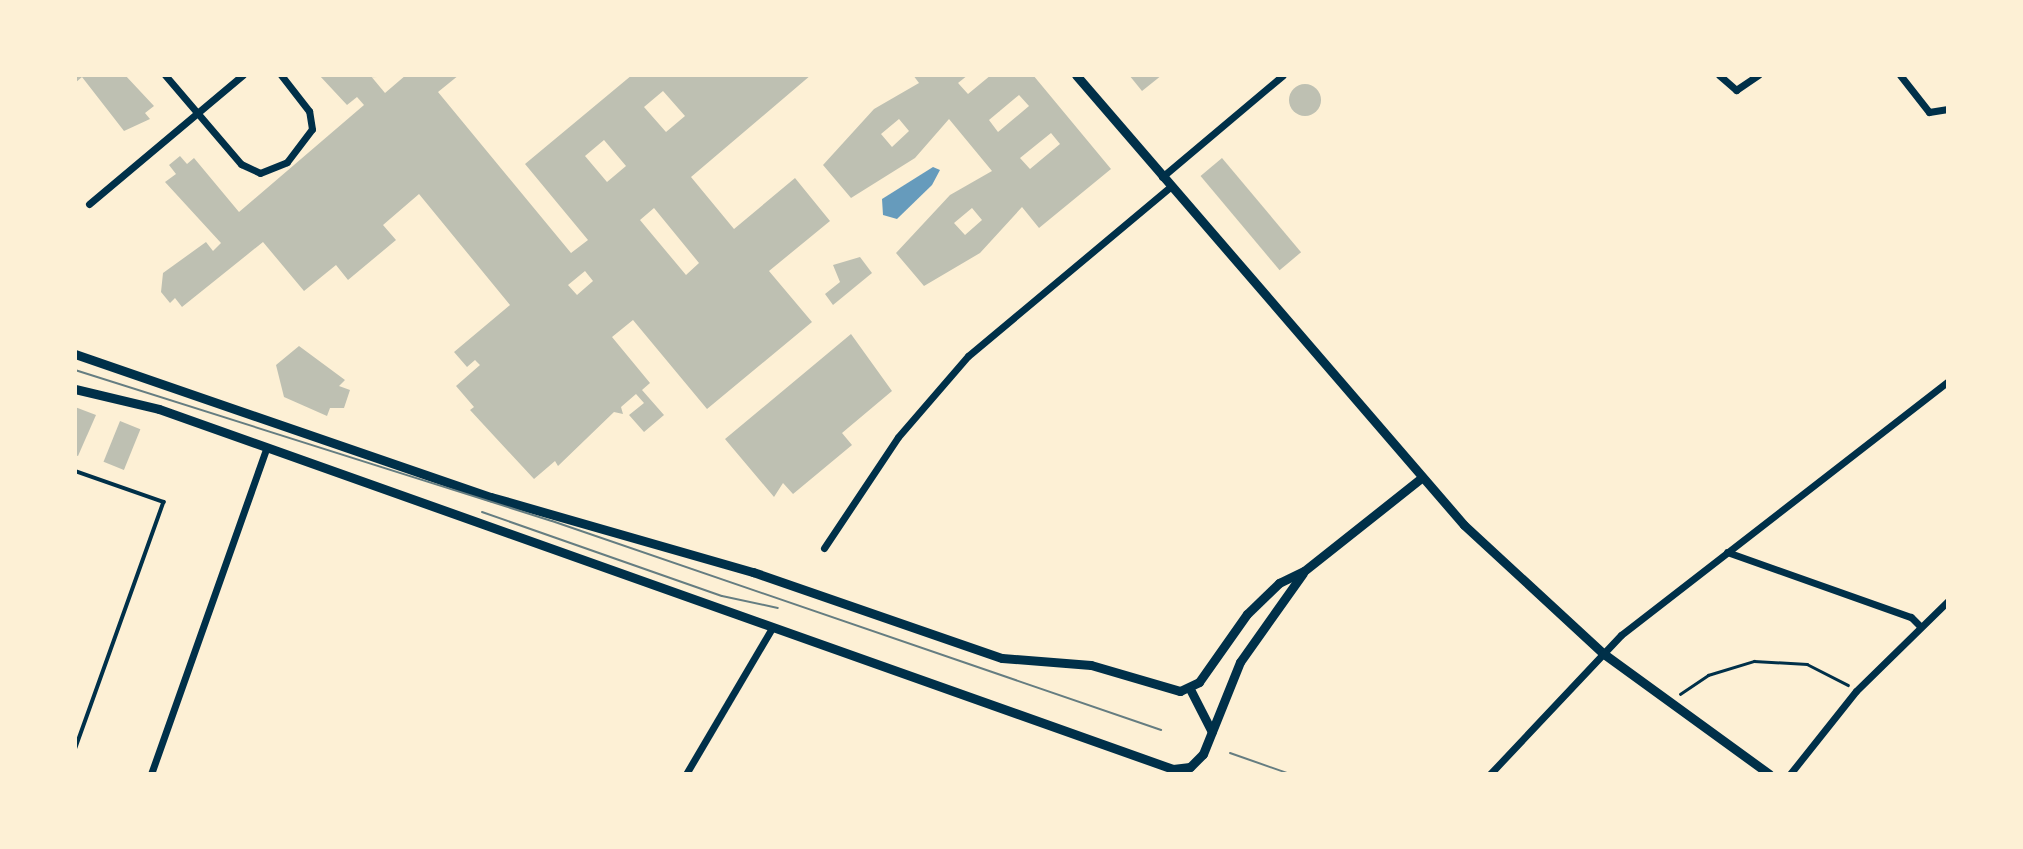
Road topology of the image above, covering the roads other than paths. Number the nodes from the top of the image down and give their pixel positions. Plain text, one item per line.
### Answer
1 (165, 75) edge
2 (243, 75) edge
3 (281, 75) edge
4 (1076, 75) edge
5 (1283, 75) edge
6 (1718, 75) edge
7 (1758, 75) edge
8 (1900, 75) edge
9 (1948, 110) edge
10 (198, 114) junction
11 (1162, 177) junction
12 (1170, 187) junction
13 (89, 204) dead end
14 (75, 354) edge
15 (1948, 381) edge
16 (75, 389) edge
17 (267, 447) junction
18 (75, 471) edge
19 (1420, 479) junction
20 (824, 548) dead end
21 (1727, 552) junction
22 (1304, 571) junction
23 (1948, 601) edge
24 (1920, 626) junction
25 (772, 628) junction
26 (1604, 654) junction
27 (1190, 689) junction
28 (1212, 732) junction
29 (75, 751) edge
30 (152, 773) edge
31 (685, 774) edge
32 (1490, 774) edge
33 (1769, 774) edge
34 (1790, 774) edge

1 - 10 street
2 - 10 street
3 - 10 street
4 - 11 street
5 - 11 street
6 - 7 street
8 - 9 street
10 - 13 street
11 - 12 street
12 - 19 street
12 - 20 street
14 - 27 street
15 - 21 street
16 - 17 street
17 - 25 street
17 - 30 street
18 - 29 lane
19 - 22 street
19 - 26 street
21 - 24 street
21 - 26 street
22 - 27 street
22 - 28 street
23 - 24 street
24 - 34 street
25 - 28 street
25 - 31 street
26 - 32 street
26 - 33 street
27 - 28 street

